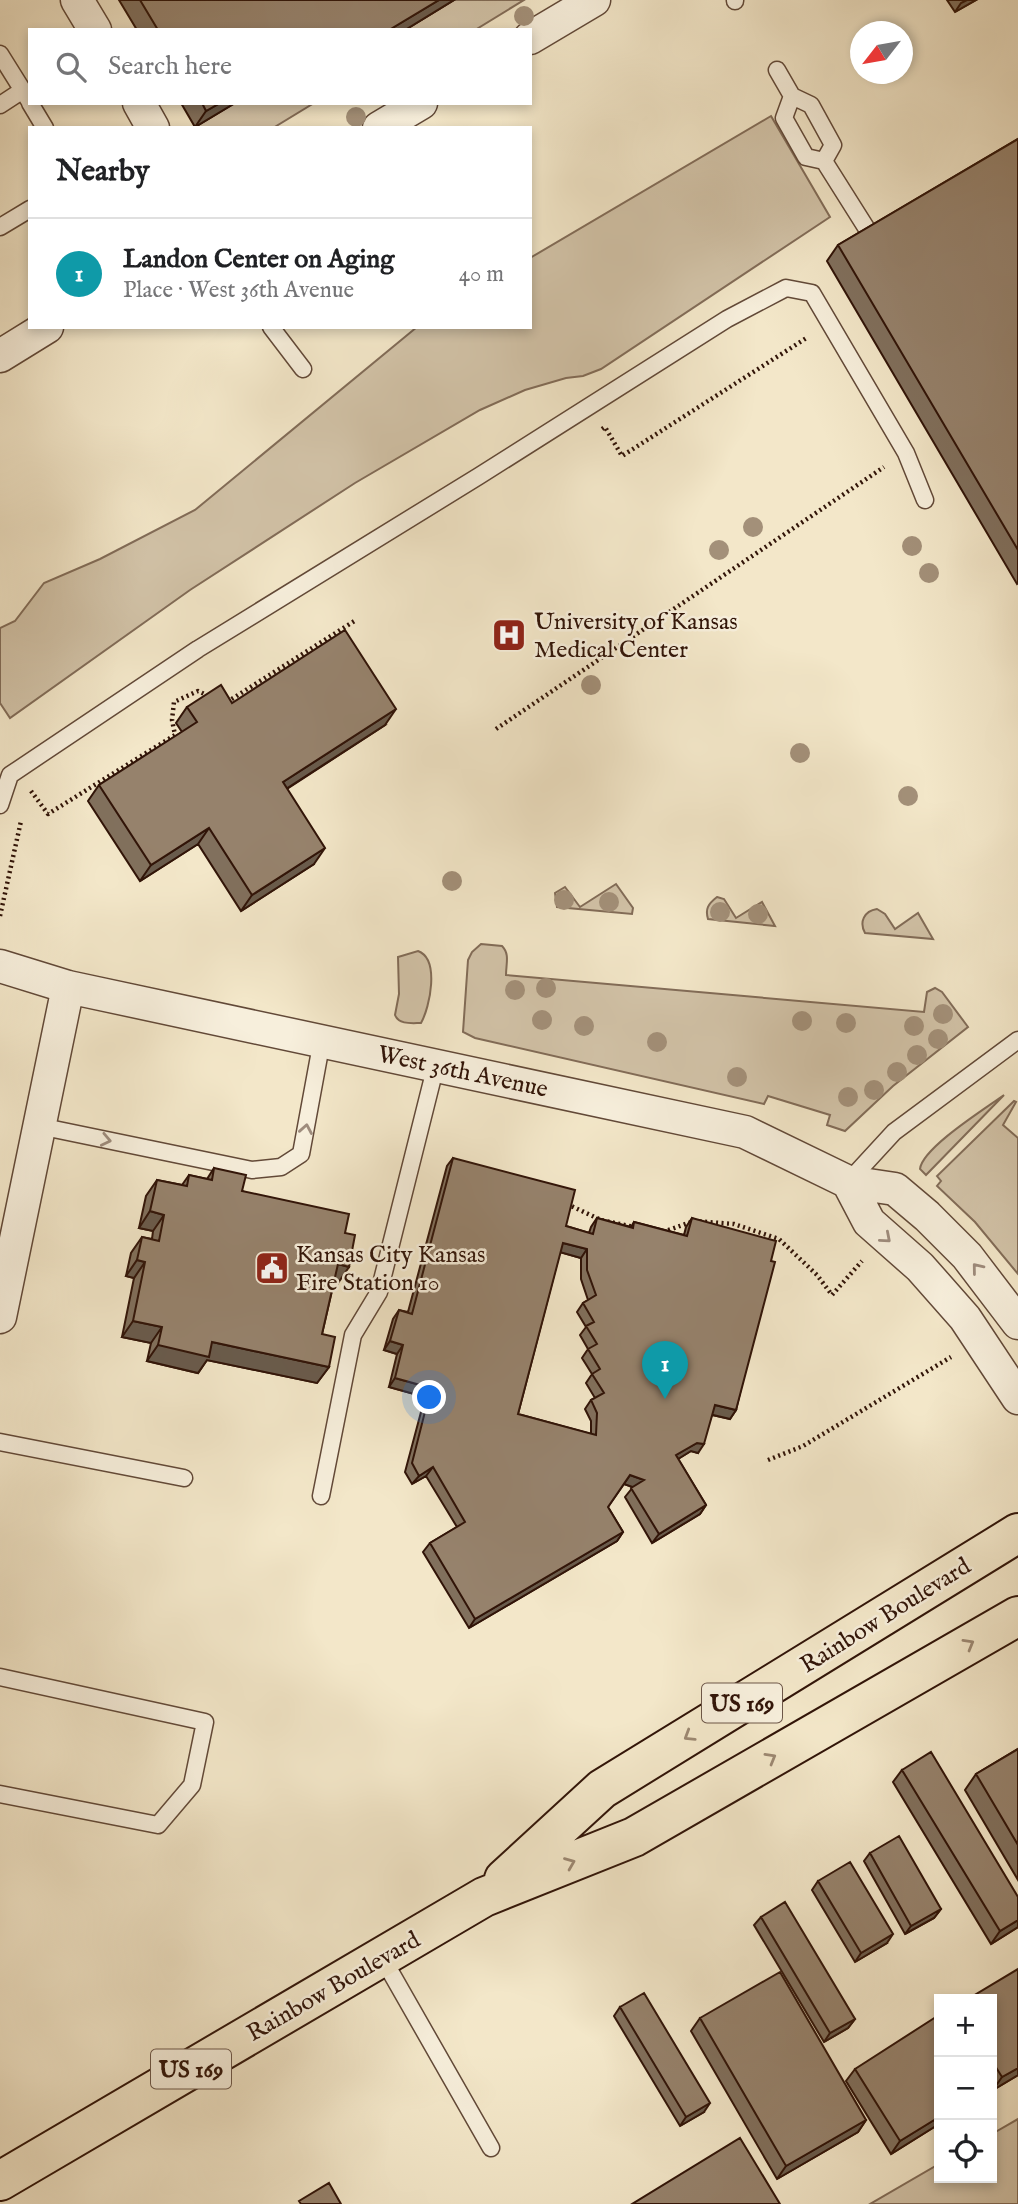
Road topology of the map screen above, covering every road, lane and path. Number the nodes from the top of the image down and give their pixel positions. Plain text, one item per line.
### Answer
1 (77, 0) edge
2 (594, 0) edge
3 (94, 28) edge
4 (532, 37) edge
5 (0, 54) edge
6 (777, 70) dead end
7 (792, 96) junction
8 (28, 99) edge
9 (0, 105) edge
10 (32, 105) edge
11 (140, 105) edge
12 (418, 105) edge
13 (44, 126) edge
14 (152, 126) edge
15 (382, 126) edge
16 (824, 161) junction
17 (28, 210) edge
18 (0, 227) edge
19 (882, 253) edge
20 (44, 329) edge
21 (273, 329) edge
22 (808, 337) dead end
23 (0, 356) edge
24 (303, 369) dead end
25 (593, 435) dead end
26 (884, 467) dead end
27 (925, 500) dead end
28 (356, 620) dead end
29 (496, 729) dead end
30 (28, 792) dead end
31 (0, 804) edge
32 (22, 816) dead end
33 (0, 916) edge
34 (0, 965) edge
35 (68, 987) junction
36 (322, 1040) junction
37 (1018, 1040) edge
38 (436, 1065) junction
39 (39, 1126) junction
40 (848, 1182) junction
41 (567, 1204) edge
42 (636, 1228) edge
43 (660, 1233) edge
44 (865, 1258) dead end
45 (0, 1317) edge
46 (1018, 1322) edge
47 (954, 1355) dead end
48 (1018, 1398) edge
49 (0, 1442) edge
50 (768, 1460) dead end
51 (184, 1478) dead end
52 (321, 1496) dead end
53 (1018, 1533) edge
54 (1018, 1616) edge
55 (0, 1676) edge
56 (0, 1794) edge
57 (484, 1897) junction
58 (382, 1957) junction
59 (491, 2148) dead end
60 (0, 2181) edge

1 - 3 street
2 - 4 street
5 - 8 lane
6 - 7 lane
7 - 16 lane
7 - 16 lane
8 - 9 lane
10 - 13 lane
11 - 14 street
12 - 15 street
16 - 19 lane
17 - 18 lane
20 - 23 street
21 - 24 lane
22 - 25 path
26 - 29 path
27 - 31 lane
28 - 30 path
32 - 33 path
34 - 35 street, West 36th Avenue
35 - 36 street, West 36th Avenue
35 - 39 street
36 - 38 street, West 36th Avenue
39 -> 36 lane
37 - 40 lane
38 - 40 street, West 36th Avenue
38 - 52 lane
39 - 45 street
46 -> 40 street, West 36th Avenue
40 -> 48 street
41 - 42 path
43 - 44 path
47 - 50 path
49 - 51 lane
53 -> 57 main road, Rainbow Boulevard / US 169
57 -> 54 main road, Rainbow Boulevard / US 169
55 - 56 lane
57 - 58 main road, Rainbow Boulevard / US 169
58 - 59 lane
58 - 60 main road, Rainbow Boulevard / US 169

